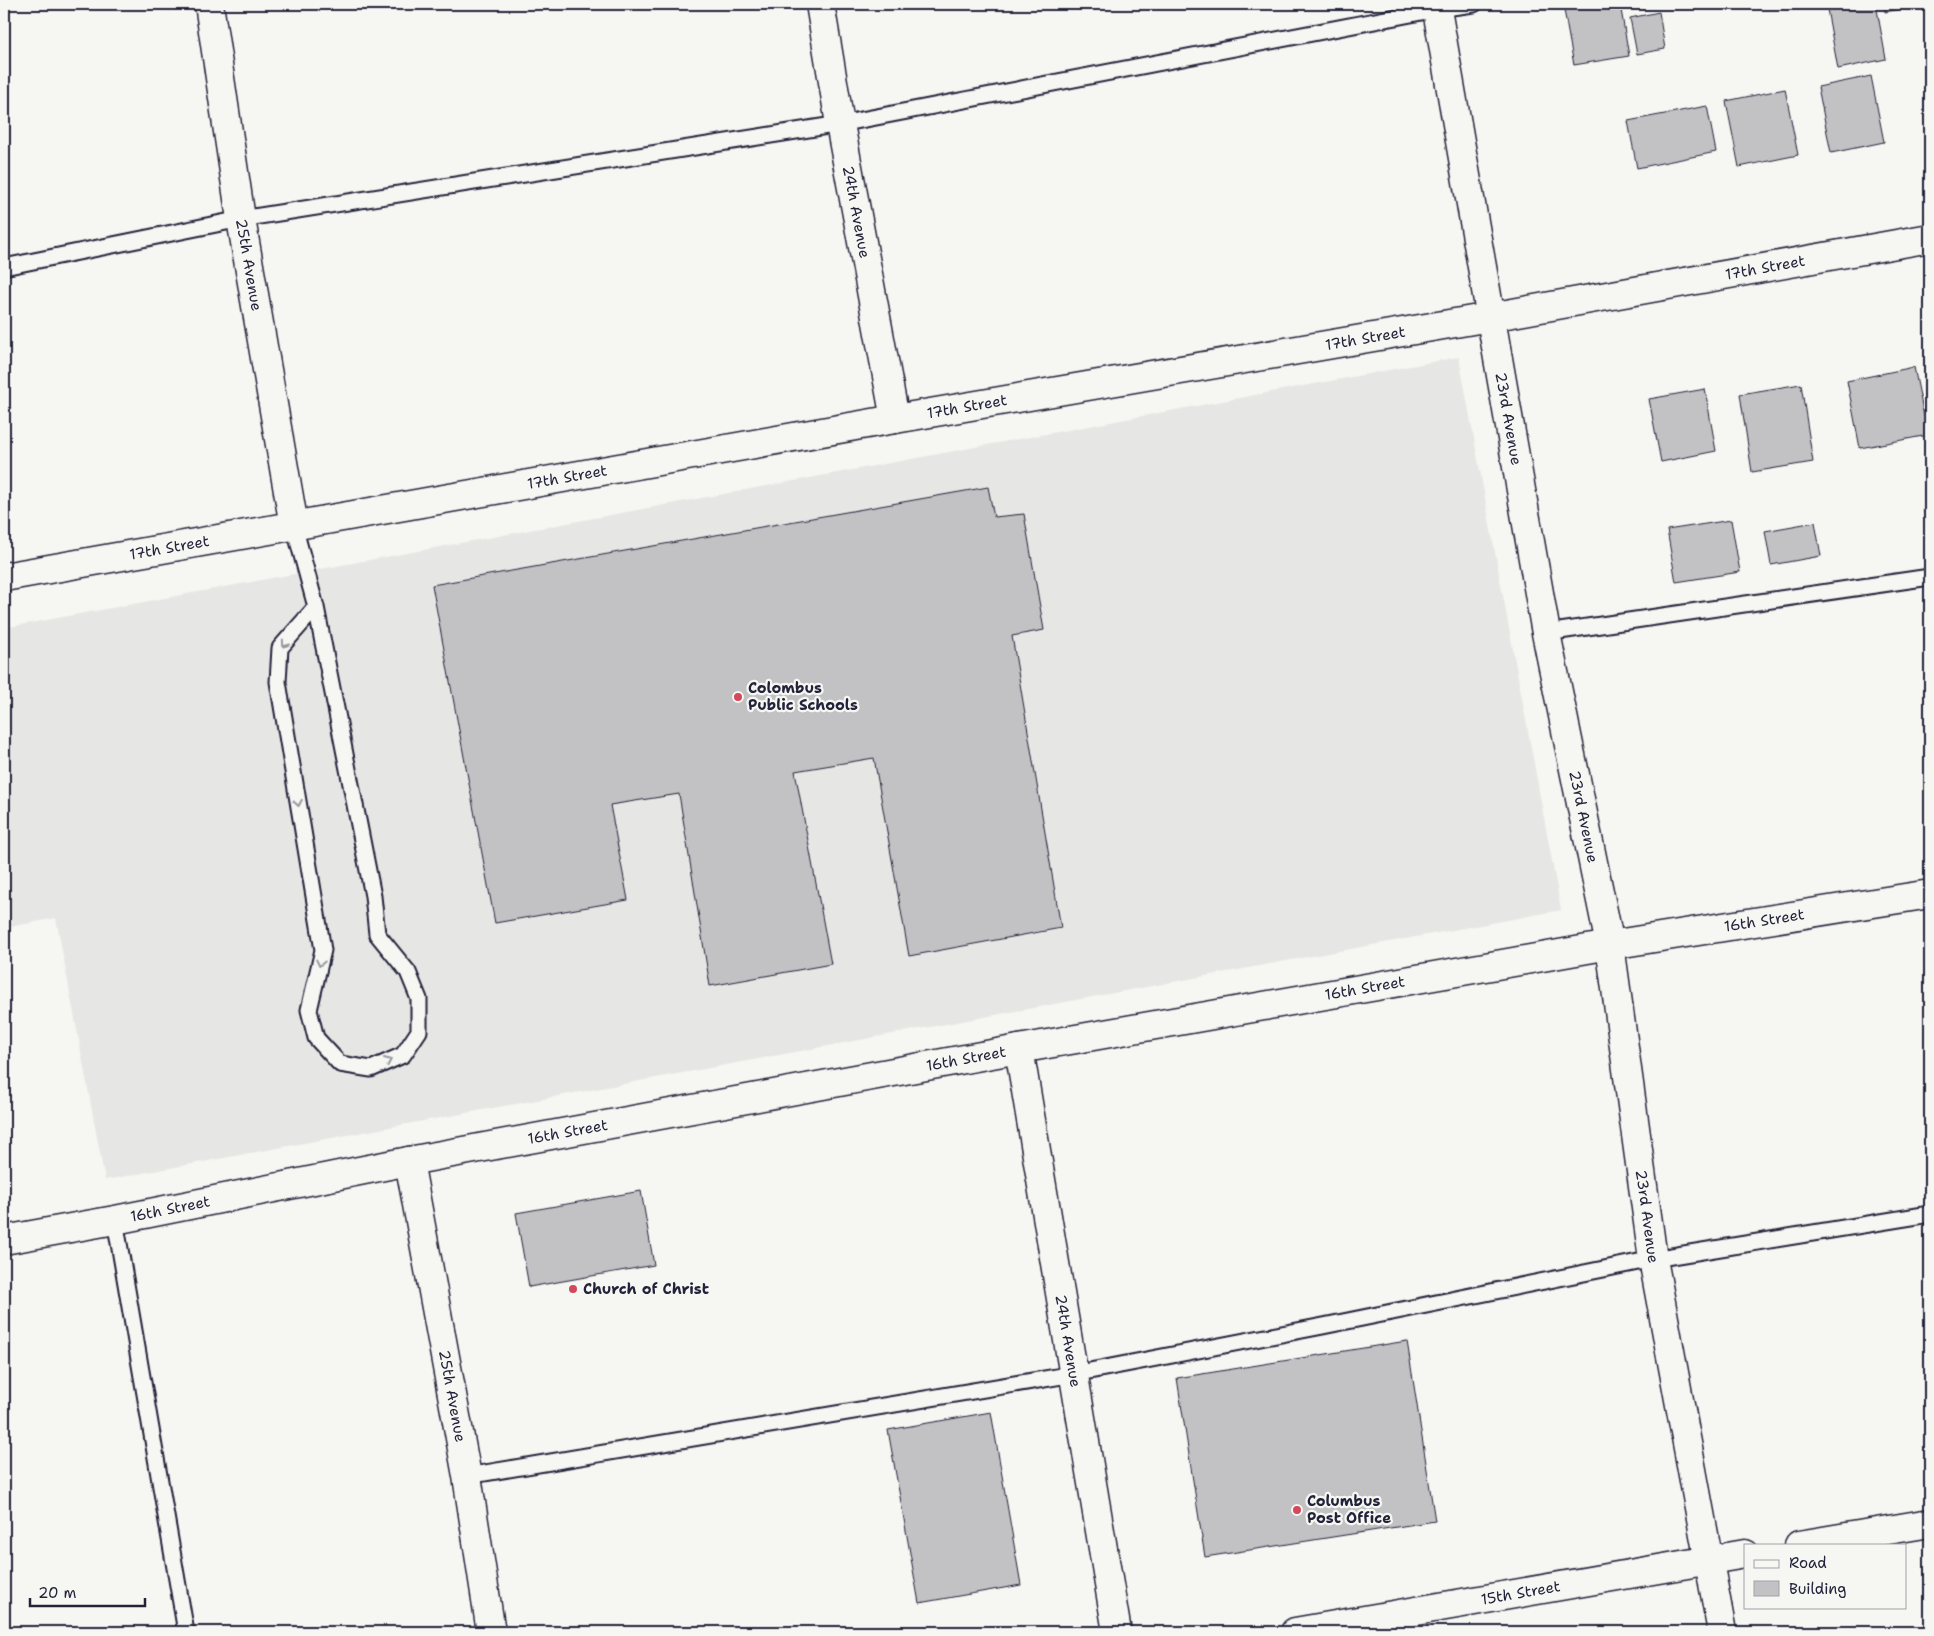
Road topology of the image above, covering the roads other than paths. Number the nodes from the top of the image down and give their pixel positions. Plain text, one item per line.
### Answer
1 (209, 4) edge
2 (820, 4) edge
3 (1474, 4) edge
4 (1437, 6) edge
5 (840, 124) junction
6 (242, 219) junction
7 (1930, 238) edge
8 (4, 267) edge
9 (1490, 317) junction
10 (896, 419) junction
11 (294, 526) junction
12 (4, 577) edge
13 (1930, 577) edge
14 (316, 607) junction
15 (1546, 633) junction
16 (1930, 894) edge
17 (1610, 945) junction
18 (1019, 1049) junction
19 (409, 1161) junction
20 (1930, 1214) edge
21 (115, 1220) junction
22 (4, 1240) edge
23 (1653, 1259) junction
24 (1074, 1374) junction
25 (467, 1476) junction
26 (1930, 1523) edge
27 (1804, 1544) edge
28 (1744, 1554) edge
29 (1709, 1560) junction
30 (186, 1632) edge
31 (491, 1632) edge
32 (1117, 1632) edge
33 (1294, 1632) edge
34 (1722, 1632) edge

1 - 6 street, 25th Avenue
2 - 5 street, 24th Avenue
3 - 4 lane
4 - 5 lane
4 - 9 street, 23rd Avenue
5 - 6 lane
5 - 10 street, 24th Avenue
6 - 8 lane
6 - 11 street, 25th Avenue
7 - 9 street, 17th Street
9 - 10 street, 17th Street
9 - 15 street, 23rd Avenue
10 - 11 street, 17th Street
11 - 12 street, 17th Street
11 - 14 lane
13 - 15 lane
14 -> 14 lane
15 - 17 street, 23rd Avenue
16 - 17 street, 16th Street
17 - 18 street, 16th Street
17 - 23 street, 23rd Avenue
18 - 19 street, 16th Street
18 - 24 street, 24th Avenue
19 - 21 street, 16th Street
19 - 25 street, 25th Avenue
20 - 23 lane
21 - 22 street, 16th Street
21 - 30 lane
23 - 24 lane
23 - 29 street, 23rd Avenue
24 - 25 lane
24 - 32 street, 24th Avenue
25 - 31 street, 25th Avenue
26 - 27 street
28 - 29 street, 15th Street
29 - 33 street, 15th Street
29 - 34 street, 23rd Avenue

